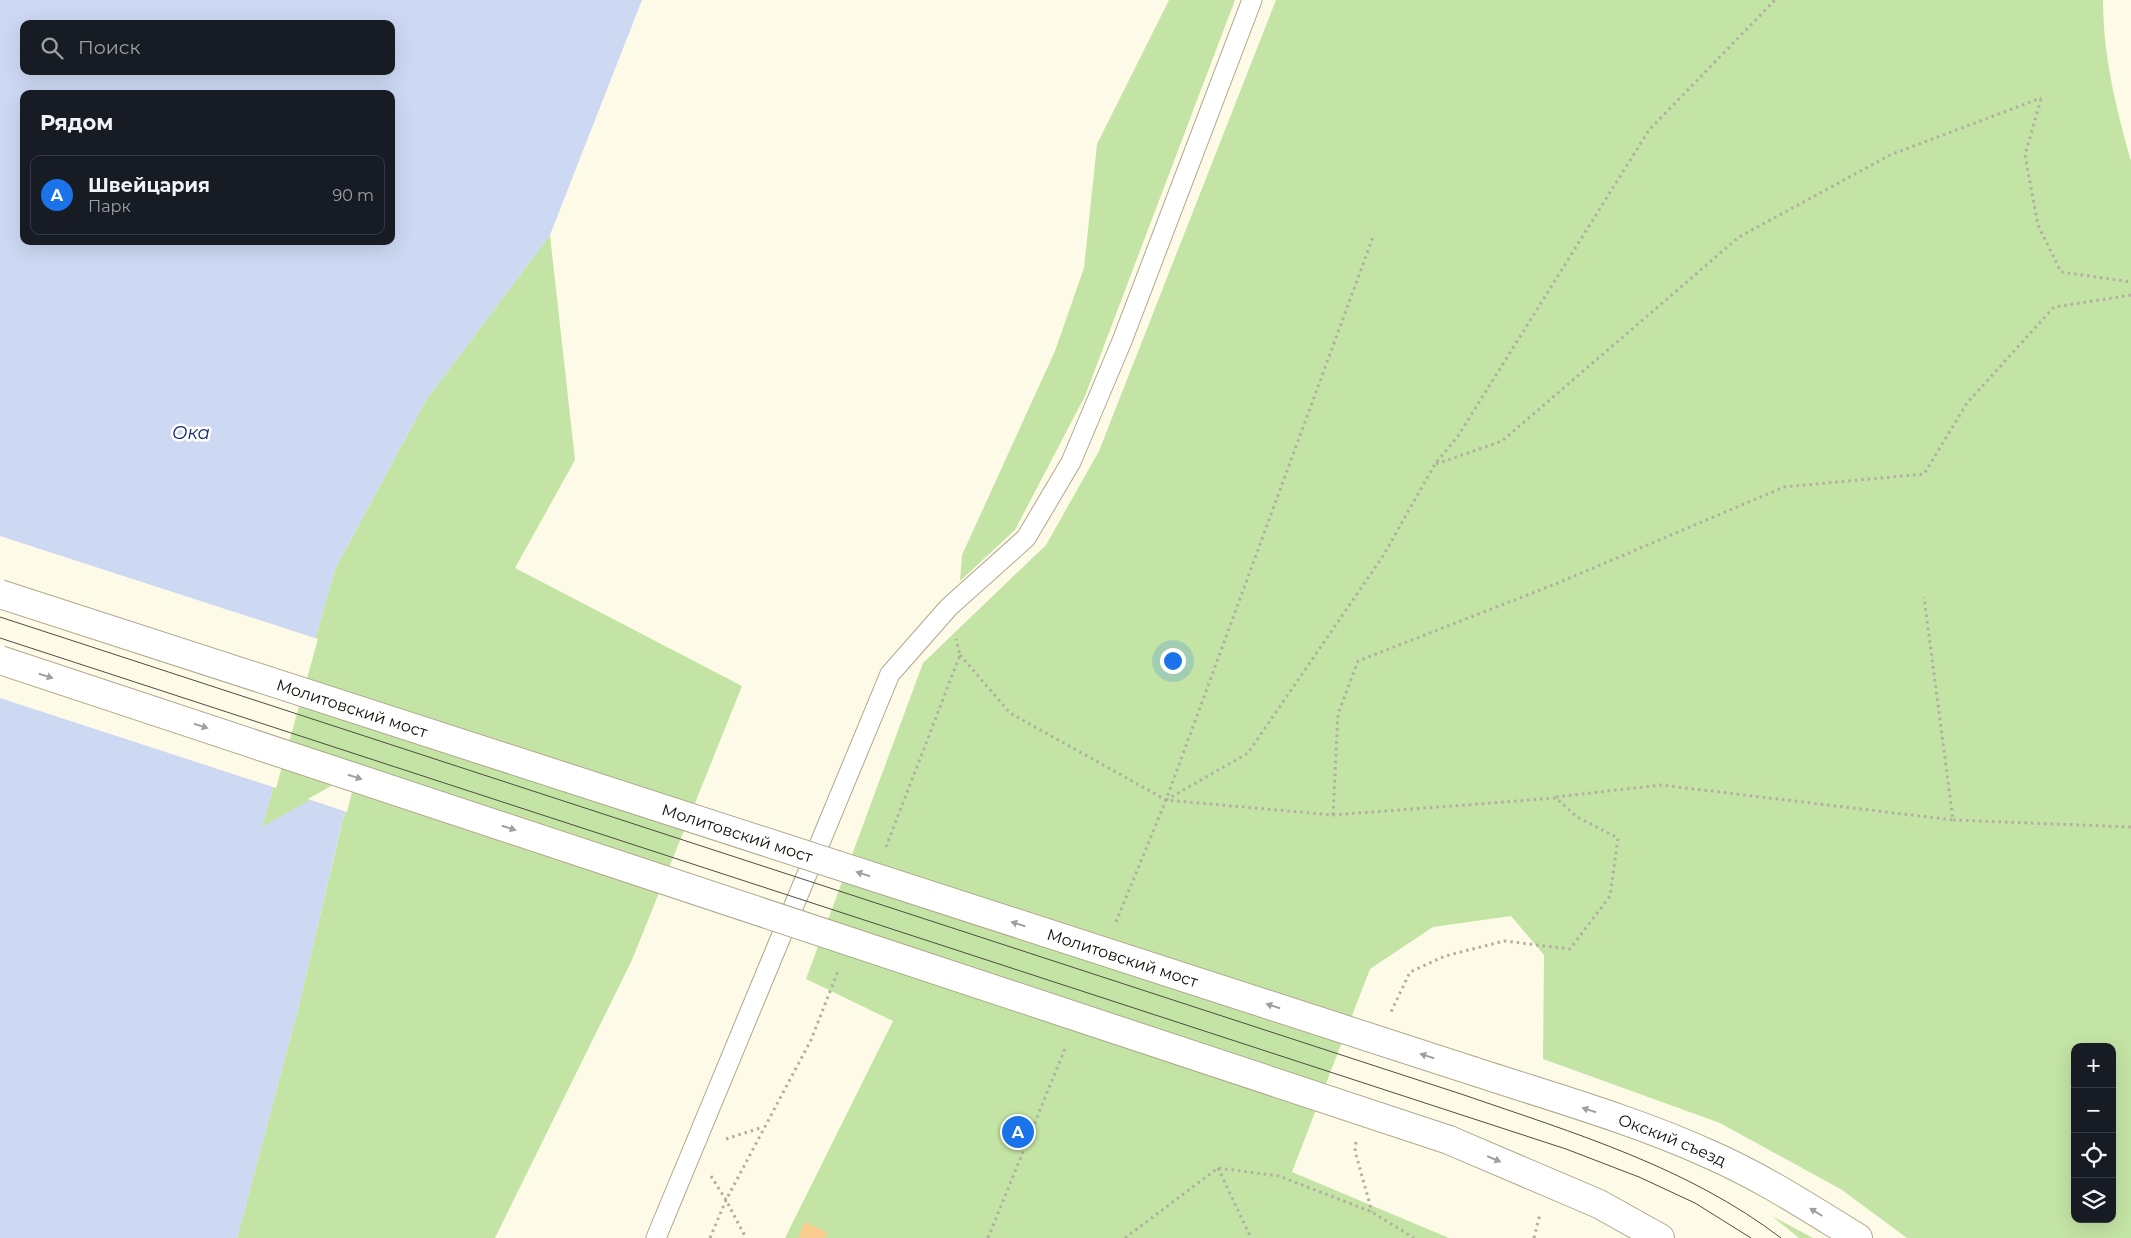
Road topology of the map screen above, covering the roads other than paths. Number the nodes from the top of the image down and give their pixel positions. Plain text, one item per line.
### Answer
1 (1252, 0) edge
2 (0, 594) edge
3 (0, 660) edge
4 (1474, 1071) joint
5 (656, 1238) edge
6 (1660, 1238) edge
7 (1858, 1238) edge

1 - 5 lane
4 -> 2 main road, Молитовский мост, bridge
3 -> 6 main road, bridge
7 -> 4 main road, Окский съезд

